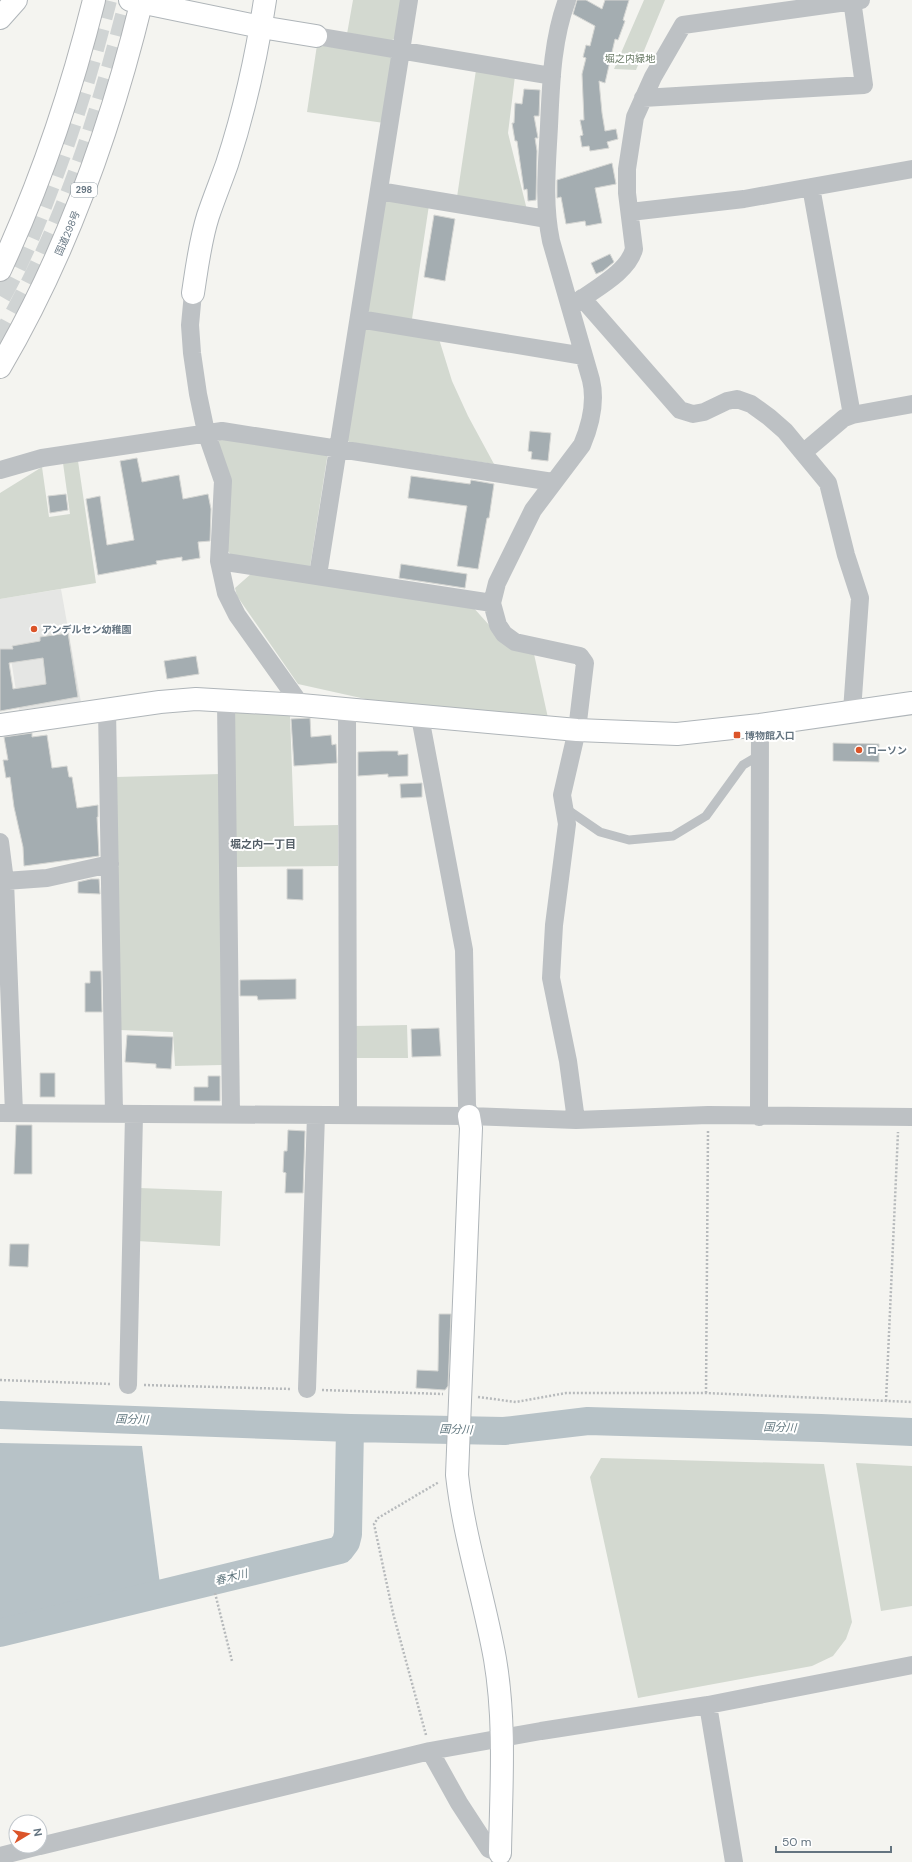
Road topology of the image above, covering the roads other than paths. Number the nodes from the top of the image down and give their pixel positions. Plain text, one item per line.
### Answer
1 (16, 0) edge
2 (94, 0) edge
3 (265, 0) edge
4 (409, 0) edge
5 (567, 0) edge
6 (855, 0) edge
7 (138, 1) edge
8 (764, 6) edge
9 (0, 18) edge
10 (261, 27) junction
11 (316, 36) joint
12 (401, 51) junction
13 (552, 76) junction
14 (643, 98) junction
15 (912, 169) edge
16 (812, 187) junction
17 (379, 191) junction
18 (630, 212) junction
19 (547, 218) junction
20 (0, 270) edge
21 (193, 294) joint
22 (577, 303) junction
23 (358, 319) junction
24 (584, 356) junction
25 (0, 366) edge
26 (912, 404) edge
27 (852, 415) junction
28 (206, 432) junction
29 (338, 449) junction
30 (804, 452) junction
31 (0, 470) edge
32 (553, 482) junction
33 (219, 561) junction
34 (318, 576) junction
35 (492, 603) junction
36 (226, 701) junction
37 (912, 703) edge
38 (301, 705) junction
39 (107, 709) junction
40 (347, 710) junction
41 (852, 712) junction
42 (420, 717) junction
43 (0, 725) edge
44 (760, 725) junction
45 (577, 730) junction
46 (760, 755) junction
47 (564, 807) junction
48 (0, 842) edge
49 (110, 864) junction
50 (5, 881) junction
51 (7, 1113) edge
52 (114, 1114) junction
53 (231, 1114) junction
54 (134, 1115) junction
55 (316, 1115) junction
56 (348, 1115) junction
57 (469, 1116) junction
58 (758, 1116) junction
59 (905, 1117) edge
60 (576, 1120) junction
61 (128, 1385) road end
62 (307, 1389) road end
63 (912, 1665) edge
64 (708, 1705) junction
65 (502, 1738) junction
66 (430, 1751) junction
67 (48, 1844) edge
68 (500, 1858) edge
69 (734, 1862) edge

1 - 9 main road
2 - 20 main road
3 - 10 main road
4 - 12 street
5 - 13 street
6 - 8 street
6 - 14 street
7 - 10 main road
7 - 25 main road, 国道298号 / 298
8 - 14 street
10 - 11 main road
10 - 21 main road
11 - 12 street
12 - 13 street
12 - 17 street
13 - 19 street
14 - 18 street
15 - 16 street
16 - 18 street
16 - 27 street
17 - 19 street
17 - 23 street
18 - 22 street
19 - 22 street
21 - 28 street
22 - 24 street
22 - 30 street
23 - 24 street
23 - 29 street
24 - 32 street
26 - 27 street
27 - 30 street
28 - 29 street
28 - 31 street
28 - 33 street
29 - 32 street
29 - 34 street
30 - 41 street
32 - 35 street
33 - 34 street
33 - 38 street
34 - 35 street
35 - 45 street
36 - 38 main road
36 - 39 main road
36 - 53 street
37 - 41 main road
38 - 40 main road
39 - 43 main road
39 - 49 street
40 - 42 main road
40 - 56 street
41 - 44 main road
42 - 45 main road
42 - 57 street
44 - 45 main road
44 - 46 street
45 - 47 street
46 - 47 lane
46 - 58 street
47 - 60 street
48 - 50 street
49 - 50 street
49 - 52 street
50 - 51 street
51 - 52 street
52 - 54 street
53 - 54 street
53 - 55 street
54 - 61 street
55 - 56 street
55 - 62 street
56 - 57 street
57 - 60 street
57 - 65 main road
58 - 59 street
58 - 60 street
63 - 64 street
64 - 65 street
64 - 69 street
65 - 66 street
65 - 68 main road
66 - 67 street
66 - 68 street

